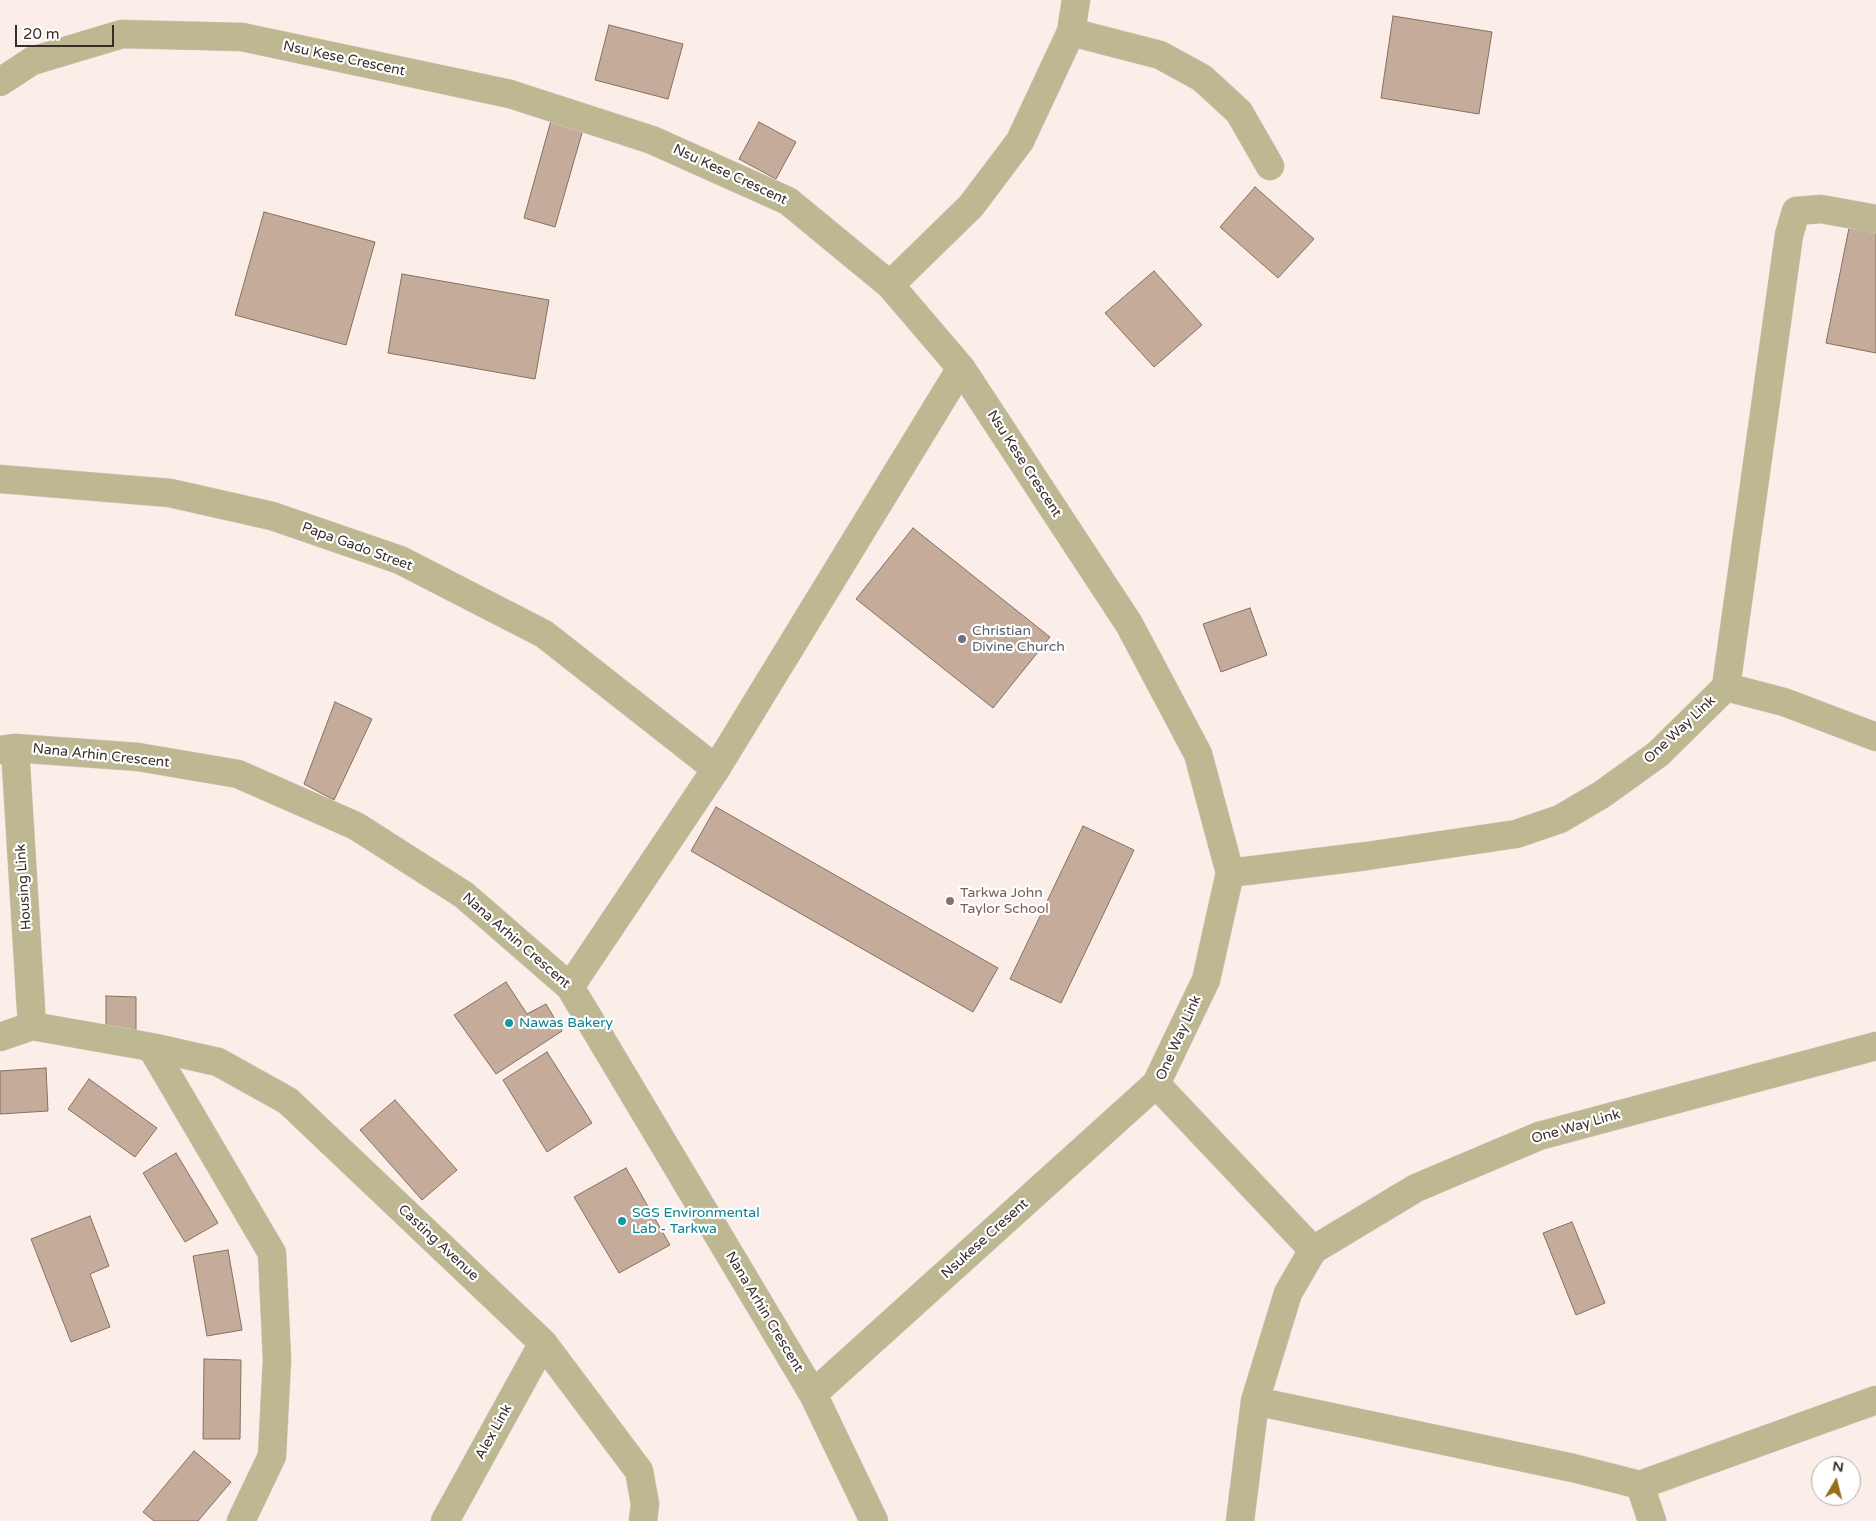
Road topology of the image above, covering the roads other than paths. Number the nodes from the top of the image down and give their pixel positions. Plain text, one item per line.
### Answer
1 (1076, 0) edge
2 (1071, 32) junction
3 (0, 82) edge
4 (1270, 166) dead end
5 (1876, 219) edge
6 (890, 285) junction
7 (961, 368) junction
8 (0, 479) edge
9 (1726, 687) junction
10 (1876, 737) edge
11 (8, 749) edge
12 (716, 769) junction
13 (1230, 873) junction
14 (570, 987) junction
15 (32, 1026) junction
16 (0, 1037) edge
17 (1876, 1046) edge
18 (151, 1047) junction
19 (1156, 1084) junction
20 (1313, 1250) junction
21 (543, 1343) junction
22 (813, 1394) junction
23 (1876, 1400) edge
24 (1255, 1401) junction
25 (1640, 1485) junction
26 (241, 1521) edge
27 (444, 1521) edge
28 (643, 1521) edge
29 (874, 1521) edge
30 (1240, 1521) edge
31 (1652, 1521) edge

1 - 2 street
2 - 4 street
2 - 6 street
3 - 6 street, Nsu Kese Crescent
5 - 9 street
6 - 7 street, Nsu Kese Crescent
7 - 12 street
7 - 13 street, Nsu Kese Crescent
8 - 12 street, Papa Gado Street
9 - 10 street, One Way Link
9 - 13 street, One Way Link
11 - 14 street, Nana Arhin Crescent
11 - 15 street, Housing Link
12 - 14 street
13 - 19 street, One Way Link
14 - 22 street, Nana Arhin Crescent
15 - 16 street
15 - 18 street, Casting Avenue
17 - 20 street, One Way Link
18 - 21 street, Casting Avenue
18 - 26 street
19 - 20 street, One Way Link
19 - 22 street, Nsukese Cresent
20 - 24 street
21 - 27 street, Alex Link
21 - 28 street, Casting Avenue
22 - 29 street, Nana Arhin Crescent
23 - 25 street
24 - 25 street
24 - 30 street
25 - 31 street

